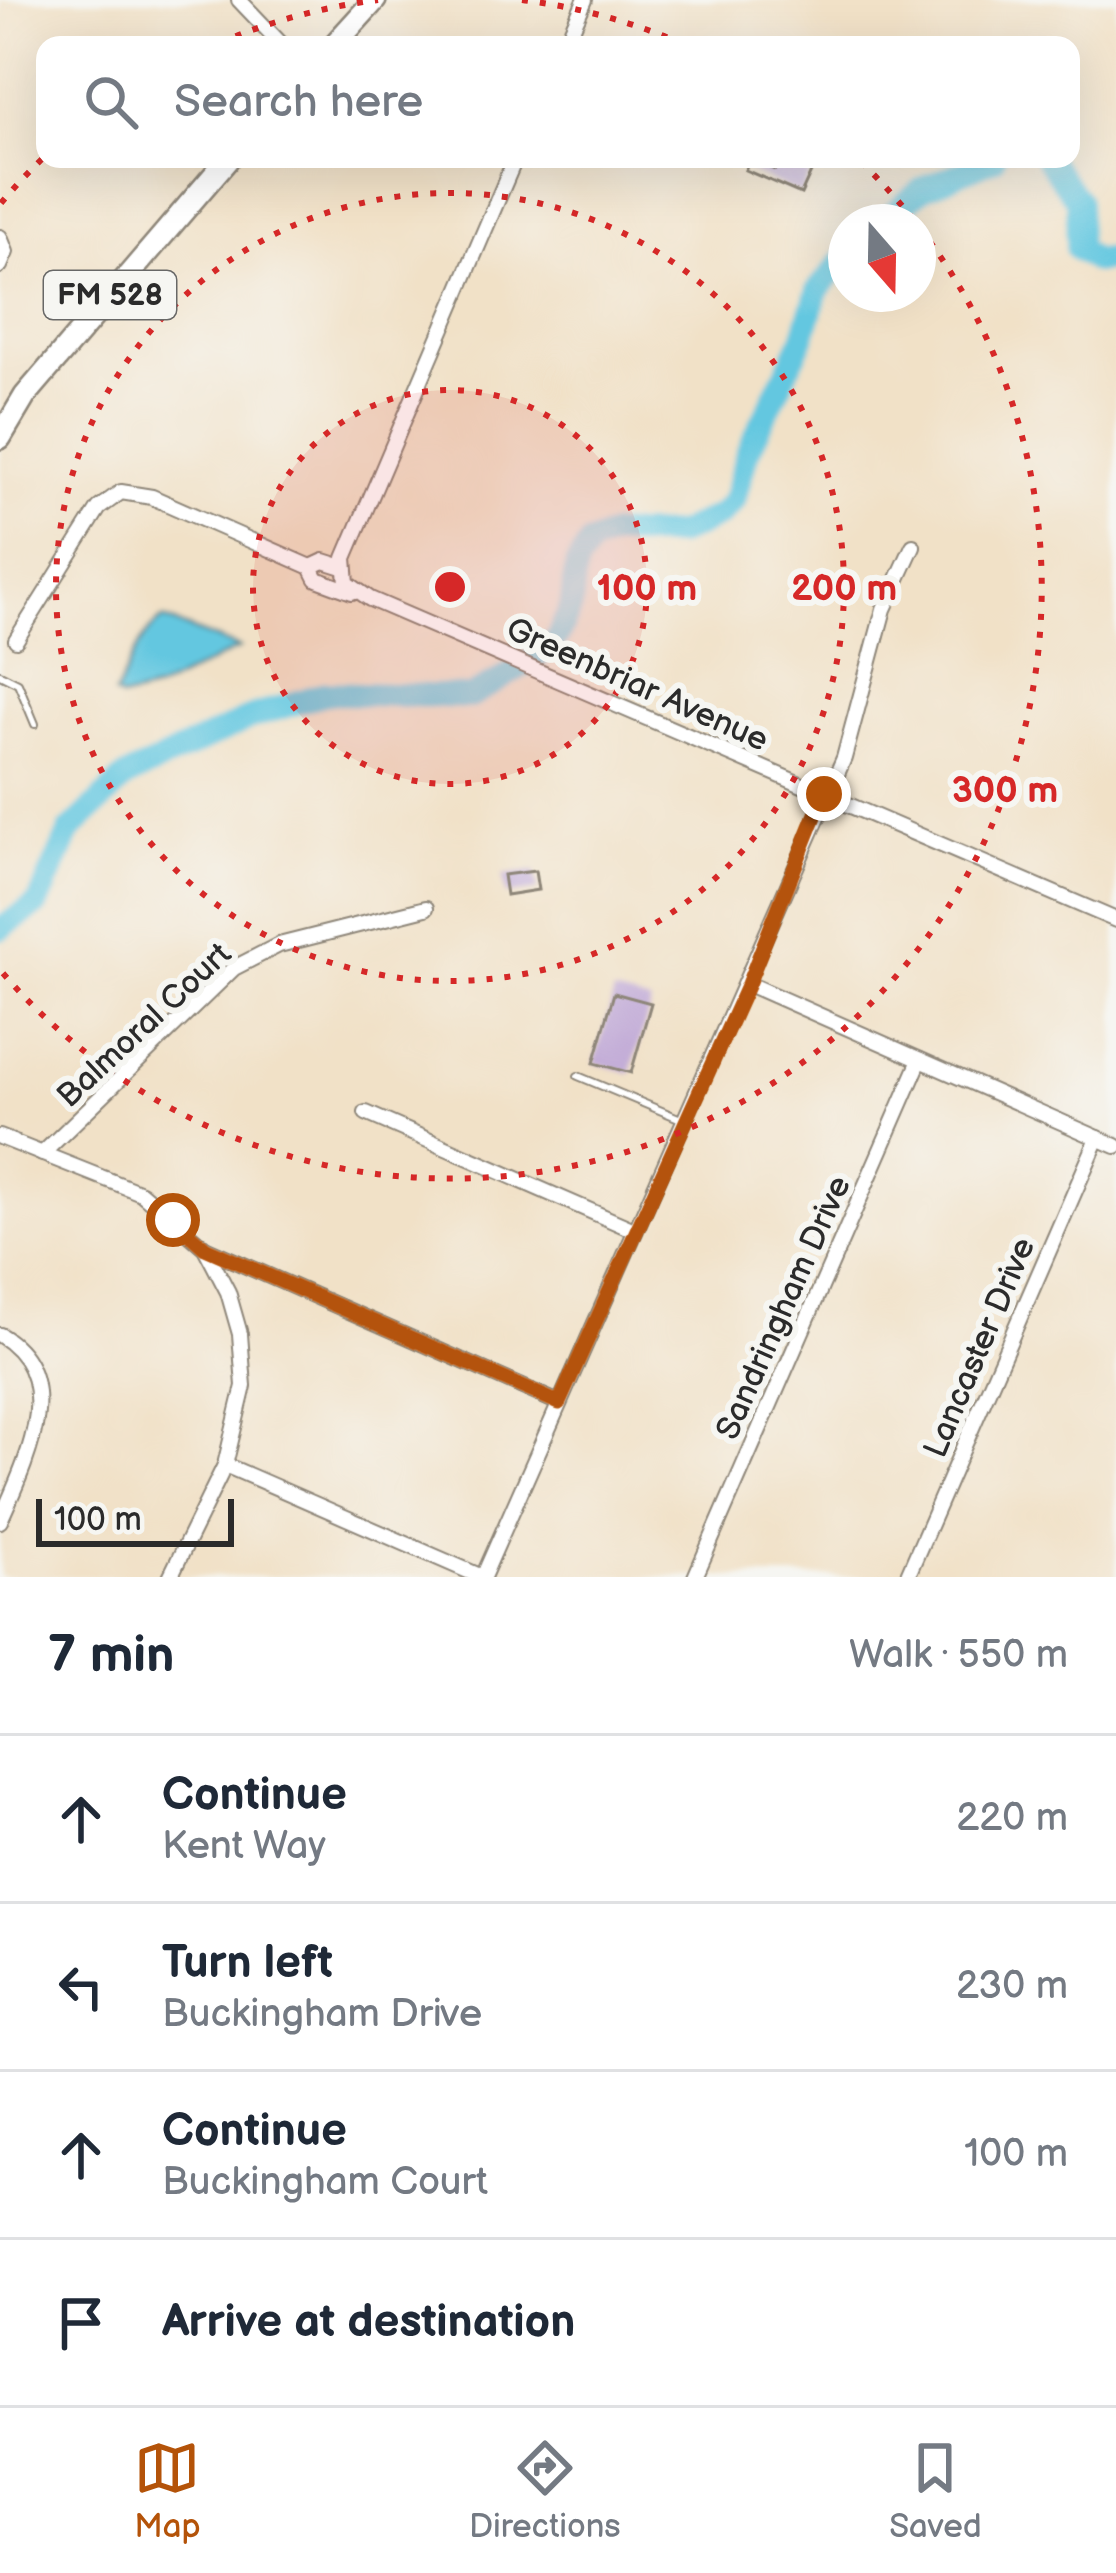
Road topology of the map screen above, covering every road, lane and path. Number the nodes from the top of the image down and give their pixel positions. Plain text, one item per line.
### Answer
1 (239, 0) edge
2 (375, 0) edge
3 (585, 0) edge
4 (273, 36) edge
5 (342, 36) edge
6 (569, 36) edge
7 (220, 168) edge
8 (511, 168) edge
9 (0, 237) edge
10 (0, 266) edge
11 (0, 438) edge
12 (914, 546) dead end
13 (310, 567) junction
14 (343, 571) junction
15 (362, 595) junction
16 (16, 640) dead end
17 (0, 674) edge
18 (35, 724) dead end
19 (824, 794) junction
20 (426, 908) dead end
21 (1116, 920) edge
22 (748, 984) junction
23 (920, 1060) junction
24 (578, 1076) dead end
25 (366, 1113) dead end
26 (684, 1120) junction
27 (0, 1137) edge
28 (1098, 1138) junction
29 (1116, 1146) edge
30 (43, 1154) junction
31 (634, 1230) junction
32 (205, 1248) junction
33 (0, 1335) edge
34 (559, 1403) junction
35 (224, 1465) junction
36 (0, 1521) edge
37 (170, 1577) edge
38 (482, 1577) edge
39 (695, 1577) edge
40 (908, 1577) edge

1 - 4 street
2 - 5 main road
3 - 6 street
7 - 11 main road, FM 528
8 - 14 street
9 - 10 street
12 - 19 street
13 - 14 street
13 - 15 street
13 - 16 street
14 - 15 street, Greenbriar Avenue
15 - 19 street, Greenbriar Avenue
17 - 18 lane
19 - 21 street, Greenbriar Avenue
19 - 22 street
20 - 30 street, Balmoral Court
22 - 23 street
22 - 26 street
23 - 28 street
23 - 39 street, Sandringham Drive
24 - 26 lane
25 - 31 street
26 - 31 street
27 - 30 street
28 - 29 street
28 - 40 street, Lancaster Drive
30 - 32 street
31 - 34 street
32 - 34 street
32 - 35 street
33 - 36 street
34 - 38 street
35 - 37 street
35 - 38 street

